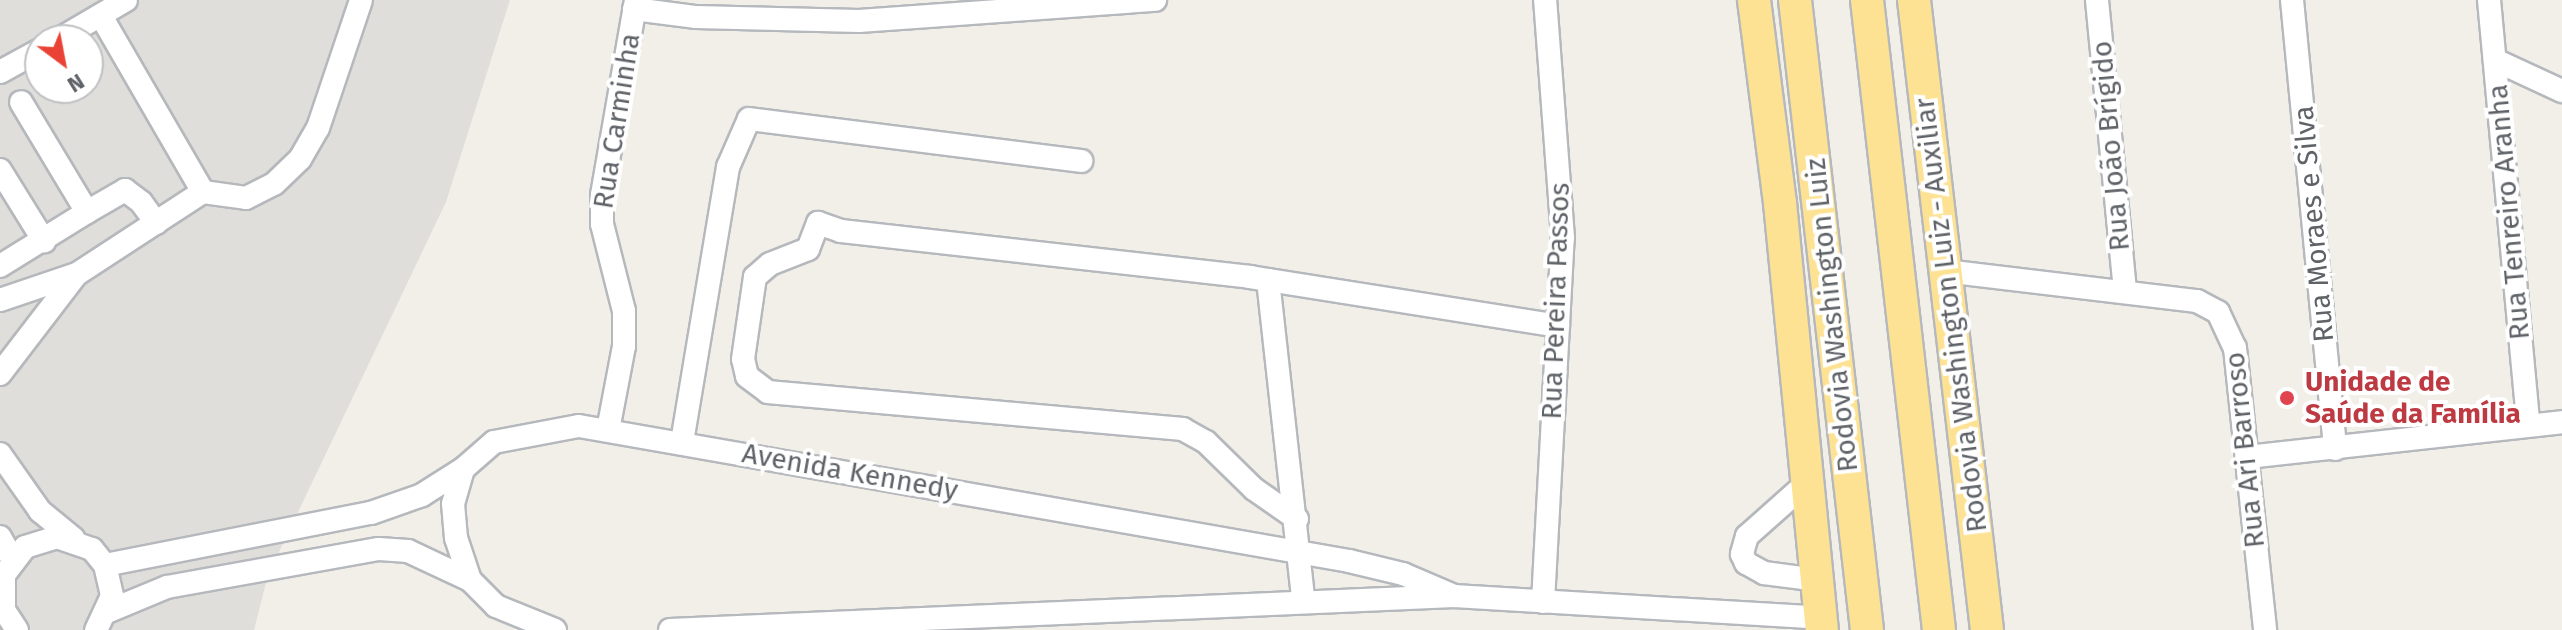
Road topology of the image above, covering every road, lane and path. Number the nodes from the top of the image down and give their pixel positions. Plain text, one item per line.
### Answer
1 (126, 0) edge
2 (361, 0) edge
3 (1144, 0) edge
4 (1155, 0) edge
5 (1545, 0) edge
6 (1754, 0) edge
7 (1788, 0) edge
8 (1795, 0) edge
9 (1867, 0) edge
10 (1914, 0) edge
11 (2097, 0) edge
12 (2292, 0) edge
13 (2489, 0) edge
14 (635, 5) edge
15 (1032, 6) edge
16 (700, 9) edge
17 (101, 16) junction
18 (87, 24) edge
19 (24, 59) edge
20 (2495, 60) junction
21 (0, 72) edge
22 (2562, 91) edge
23 (21, 102) dead end
24 (1081, 161) dead end
25 (0, 170) edge
26 (203, 192) junction
27 (1780, 203) junction
28 (87, 212) junction
29 (156, 223) junction
30 (44, 241) junction
31 (1, 264) edge
32 (1945, 271) junction
33 (77, 274) junction
34 (1268, 280) junction
35 (2125, 292) junction
36 (0, 300) edge
37 (1558, 326) junction
38 (0, 374) edge
39 (2562, 422) edge
40 (2528, 424) junction
41 (608, 430) junction
42 (682, 442) junction
43 (2335, 449) junction
44 (0, 454) edge
45 (2247, 457) junction
46 (463, 469) junction
47 (1809, 481) junction
48 (1297, 519) junction
49 (0, 537) edge
50 (74, 539) junction
51 (1301, 552) junction
52 (12, 559) junction
53 (105, 565) junction
54 (470, 580) junction
55 (1817, 580) junction
56 (1, 592) edge
57 (1454, 596) junction
58 (1303, 599) junction
59 (1543, 602) junction
60 (103, 621) edge
61 (1822, 624) edge
62 (17, 630) edge
63 (555, 630) edge
64 (670, 630) edge
65 (1867, 630) edge
66 (1939, 630) edge
67 (1987, 630) edge
68 (2265, 630) edge

1 - 17 street
2 - 26 street
3 - 4 street
3 - 15 street
5 - 37 street, Rua Pereira Passos
6 - 27 highway
7 - 27 highway
8 - 65 highway, Rodovia Washington Luiz
9 - 66 highway
10 - 32 highway, Rodovia Washington Luiz - Auxiliar
11 - 35 street, Rua João Brígido
12 - 43 street, Rua Moraes e Silva
13 - 20 street, Rua Tenreiro Aranha
14 - 16 street
14 - 41 street, Rua Carminha
15 - 16 street
17 - 18 street
17 - 26 street
19 - 21 street
20 - 22 street
20 - 40 street, Rua Tenreiro Aranha
23 - 28 street
24 - 42 street
25 - 30 street
26 - 29 street
27 - 47 highway
28 - 29 street
28 - 30 street
29 - 33 street
30 - 31 street
32 - 35 street, Rua Ari Barroso
32 - 67 highway, Rodovia Washington Luiz - Auxiliar
33 - 36 street
33 - 38 street
34 - 37 street
34 - 48 street
34 - 48 street
35 - 45 street, Rua Ari Barroso
37 - 59 street, Rua Pereira Passos
39 - 40 street
40 - 43 street
41 - 42 street, Avenida Kennedy
41 - 46 street, Avenida Kennedy
42 - 51 street, Avenida Kennedy
43 - 45 street
44 - 50 street
45 - 68 street, Rua Ari Barroso
46 - 53 street, Avenida Kennedy
46 - 54 street
47 - 55 highway
47 - 55 street
48 - 51 street
49 - 52 street
50 - 52 street
50 - 53 street
51 - 57 street, Avenida Kennedy
51 - 58 street
52 - 56 street
53 - 60 street
54 - 60 street
54 - 63 street
55 - 61 highway
56 - 62 street
57 - 58 street, Avenida Kennedy
57 - 59 street, Avenida Kennedy
58 - 64 street, Avenida Kennedy
59 - 61 street, Avenida Kennedy

